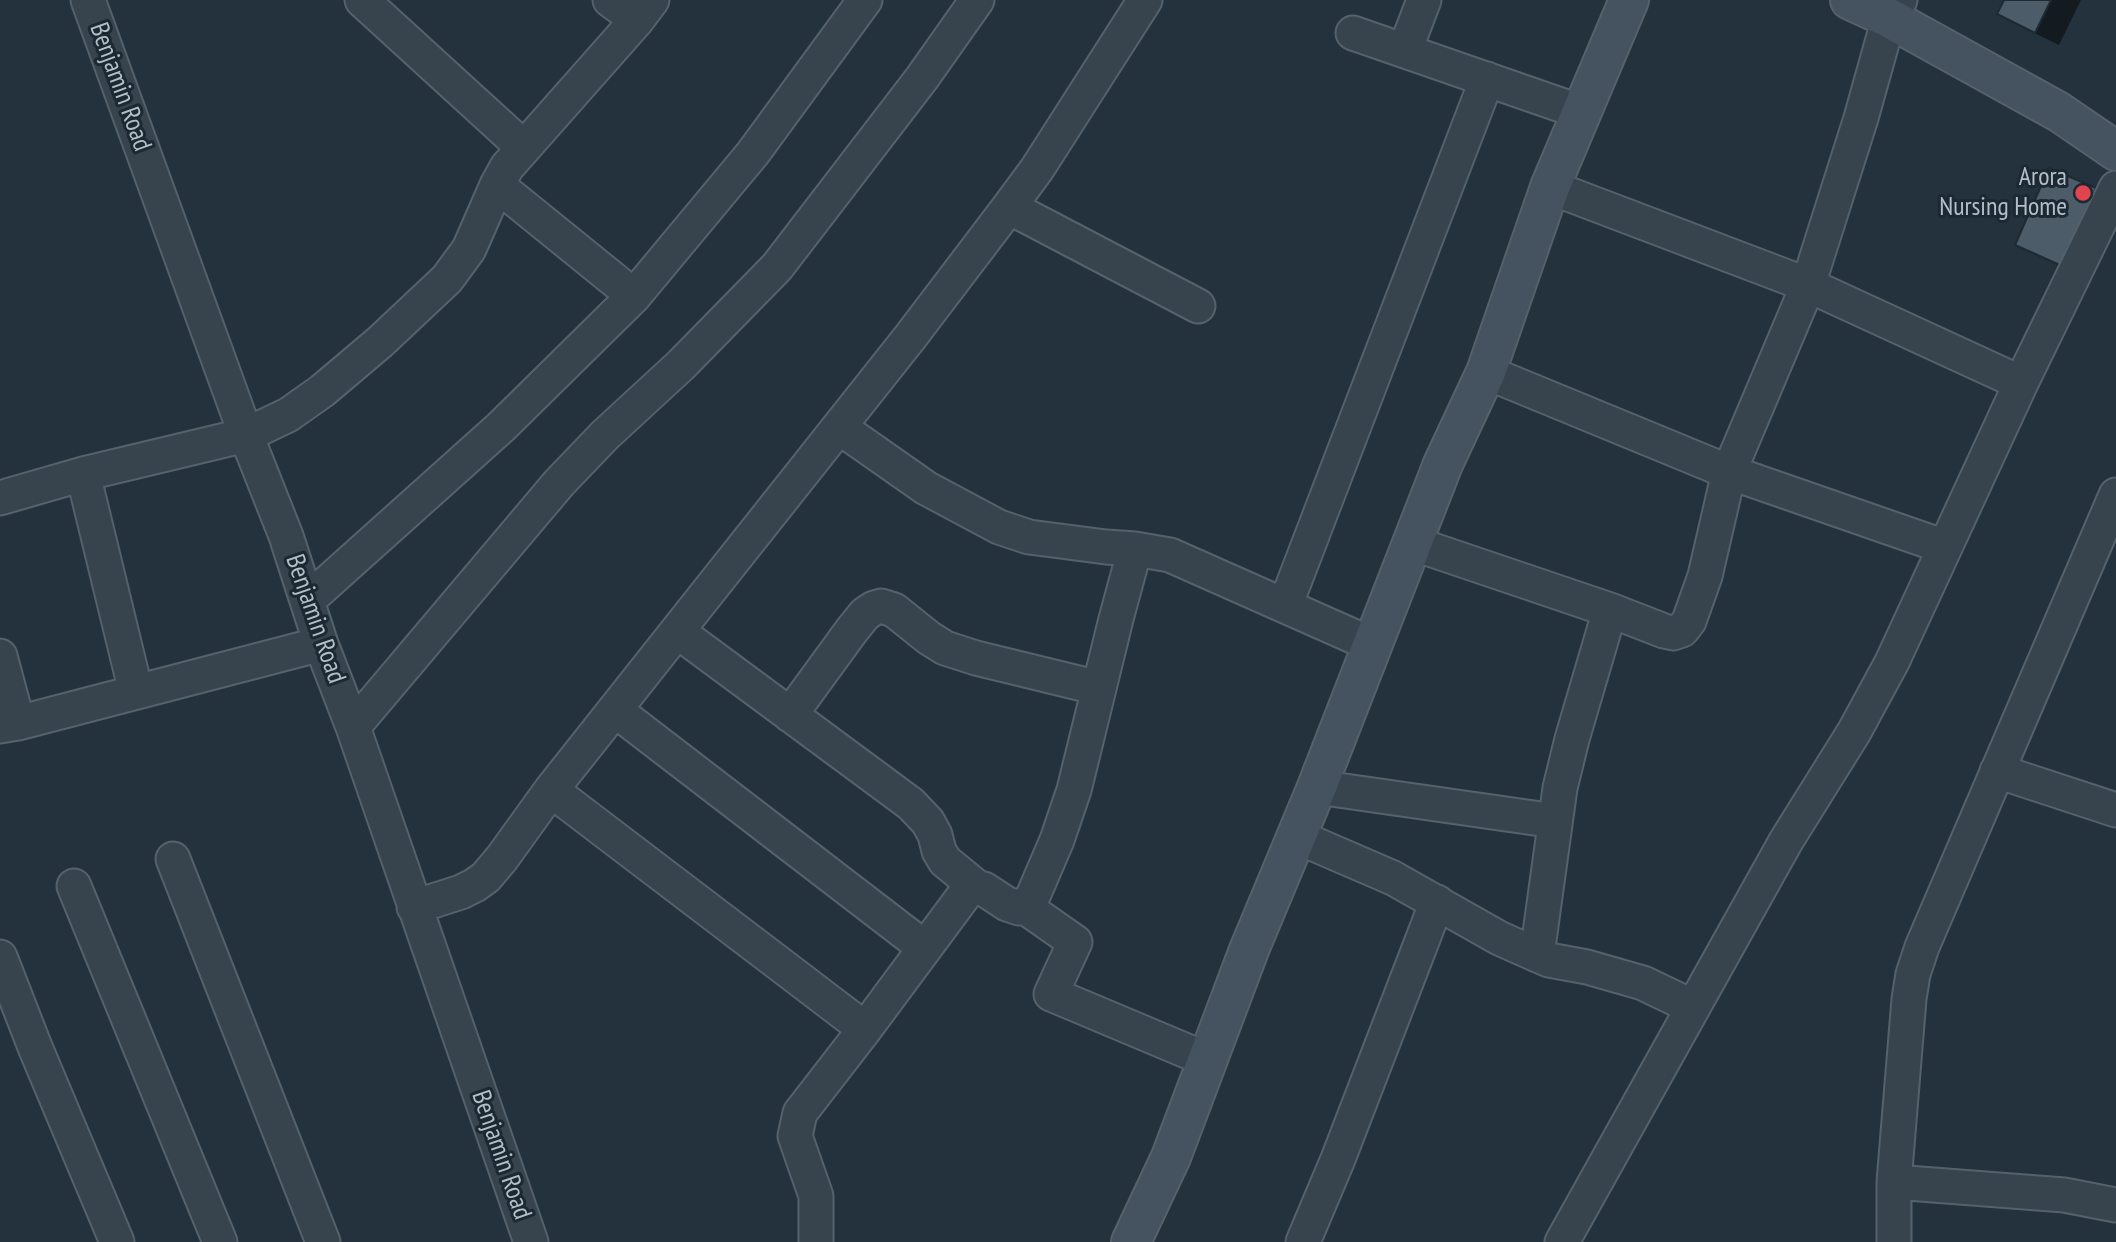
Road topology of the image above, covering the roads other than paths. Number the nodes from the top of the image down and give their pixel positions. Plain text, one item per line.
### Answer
1 (88, 0) edge
2 (362, 0) edge
3 (610, 0) edge
4 (865, 0) edge
5 (977, 0) edge
6 (1145, 0) edge
7 (1424, 0) edge
8 (1629, 0) edge
9 (1850, 0) edge
10 (1895, 9) edge
11 (645, 10) edge
12 (1353, 33) dead end
13 (1405, 50) junction
14 (1487, 79) junction
15 (2059, 111) junction
16 (1581, 112) junction
17 (2116, 121) edge
18 (524, 148) junction
19 (2116, 151) edge
20 (497, 185) junction
21 (1550, 187) junction
22 (2116, 188) edge
23 (1009, 207) junction
24 (1808, 285) junction
25 (634, 296) junction
26 (1198, 306) dead end
27 (1486, 372) junction
28 (2021, 383) junction
29 (839, 427) junction
30 (246, 435) junction
31 (1730, 472) junction
32 (83, 474) junction
33 (2116, 495) edge
34 (0, 498) edge
35 (1412, 543) junction
36 (1945, 547) junction
37 (1135, 549) junction
38 (308, 600) junction
39 (1285, 606) junction
40 (1610, 610) junction
41 (677, 631) junction
42 (321, 644) junction
43 (1373, 645) junction
44 (0, 656) edge
45 (1099, 688) junction
46 (136, 692) junction
47 (615, 710) junction
48 (790, 715) junction
49 (9, 724) edge
50 (353, 727) junction
51 (1997, 771) junction
52 (1317, 788) junction
53 (551, 790) junction
54 (2116, 810) edge
55 (1555, 821) junction
56 (1298, 836) junction
57 (173, 859) dead end
58 (74, 886) dead end
59 (978, 888) junction
60 (1437, 902) junction
61 (414, 907) junction
62 (1025, 907) junction
63 (925, 948) junction
64 (1537, 955) junction
65 (0, 957) edge
66 (1693, 1007) junction
67 (865, 1029) junction
68 (1208, 1060) junction
69 (1894, 1182) junction
70 (2116, 1205) edge
71 (117, 1242) edge
72 (220, 1242) edge
73 (323, 1242) edge
74 (531, 1242) edge
75 (816, 1242) edge
76 (1131, 1242) edge
77 (1303, 1242) edge
78 (1562, 1242) edge
79 (1894, 1242) edge

1 - 30 street, Benjamin Road
2 - 18 street
3 - 11 street
4 - 25 street
5 - 50 street
6 - 23 street
7 - 13 street
8 - 16 street
9 - 10 street
10 - 15 street
10 - 24 street
11 - 18 street
12 - 13 street
13 - 14 street
14 - 16 street
14 - 39 street
15 - 17 street
15 - 19 street
16 - 21 street
18 - 20 street
20 - 25 street
20 - 30 street
21 - 24 street
21 - 27 street
22 - 28 street
23 - 26 street
23 - 29 street
24 - 28 street
24 - 31 street
25 - 38 street
27 - 31 street
27 - 35 street
28 - 36 street
29 - 37 street
29 - 41 street
30 - 32 street
30 - 38 street, Benjamin Road
31 - 36 street
31 - 40 street
32 - 34 street
32 - 46 street
33 - 51 street
35 - 40 street
35 - 43 street
36 - 66 street
37 - 39 street
37 - 45 street
38 - 42 street, Benjamin Road
39 - 43 street
40 - 55 street
41 - 47 street
41 - 48 street
42 - 46 street
42 - 50 street, Benjamin Road
43 - 52 street
44 - 49 street
45 - 48 street
45 - 62 street
46 - 49 street
47 - 53 street
47 - 63 street
48 - 59 street
50 - 61 street, Benjamin Road
51 - 54 street
51 - 69 street
52 - 55 street
52 - 56 street
53 - 61 street
53 - 67 street
55 - 64 street
56 - 60 street
56 - 68 street
57 - 73 street
58 - 72 street
59 - 62 street
59 - 63 street
60 - 64 street
60 - 77 street
61 - 74 street, Benjamin Road
62 - 68 street
63 - 67 street
64 - 66 street
65 - 71 street
66 - 78 street
67 - 75 street
68 - 76 street
69 - 70 street
69 - 79 street

